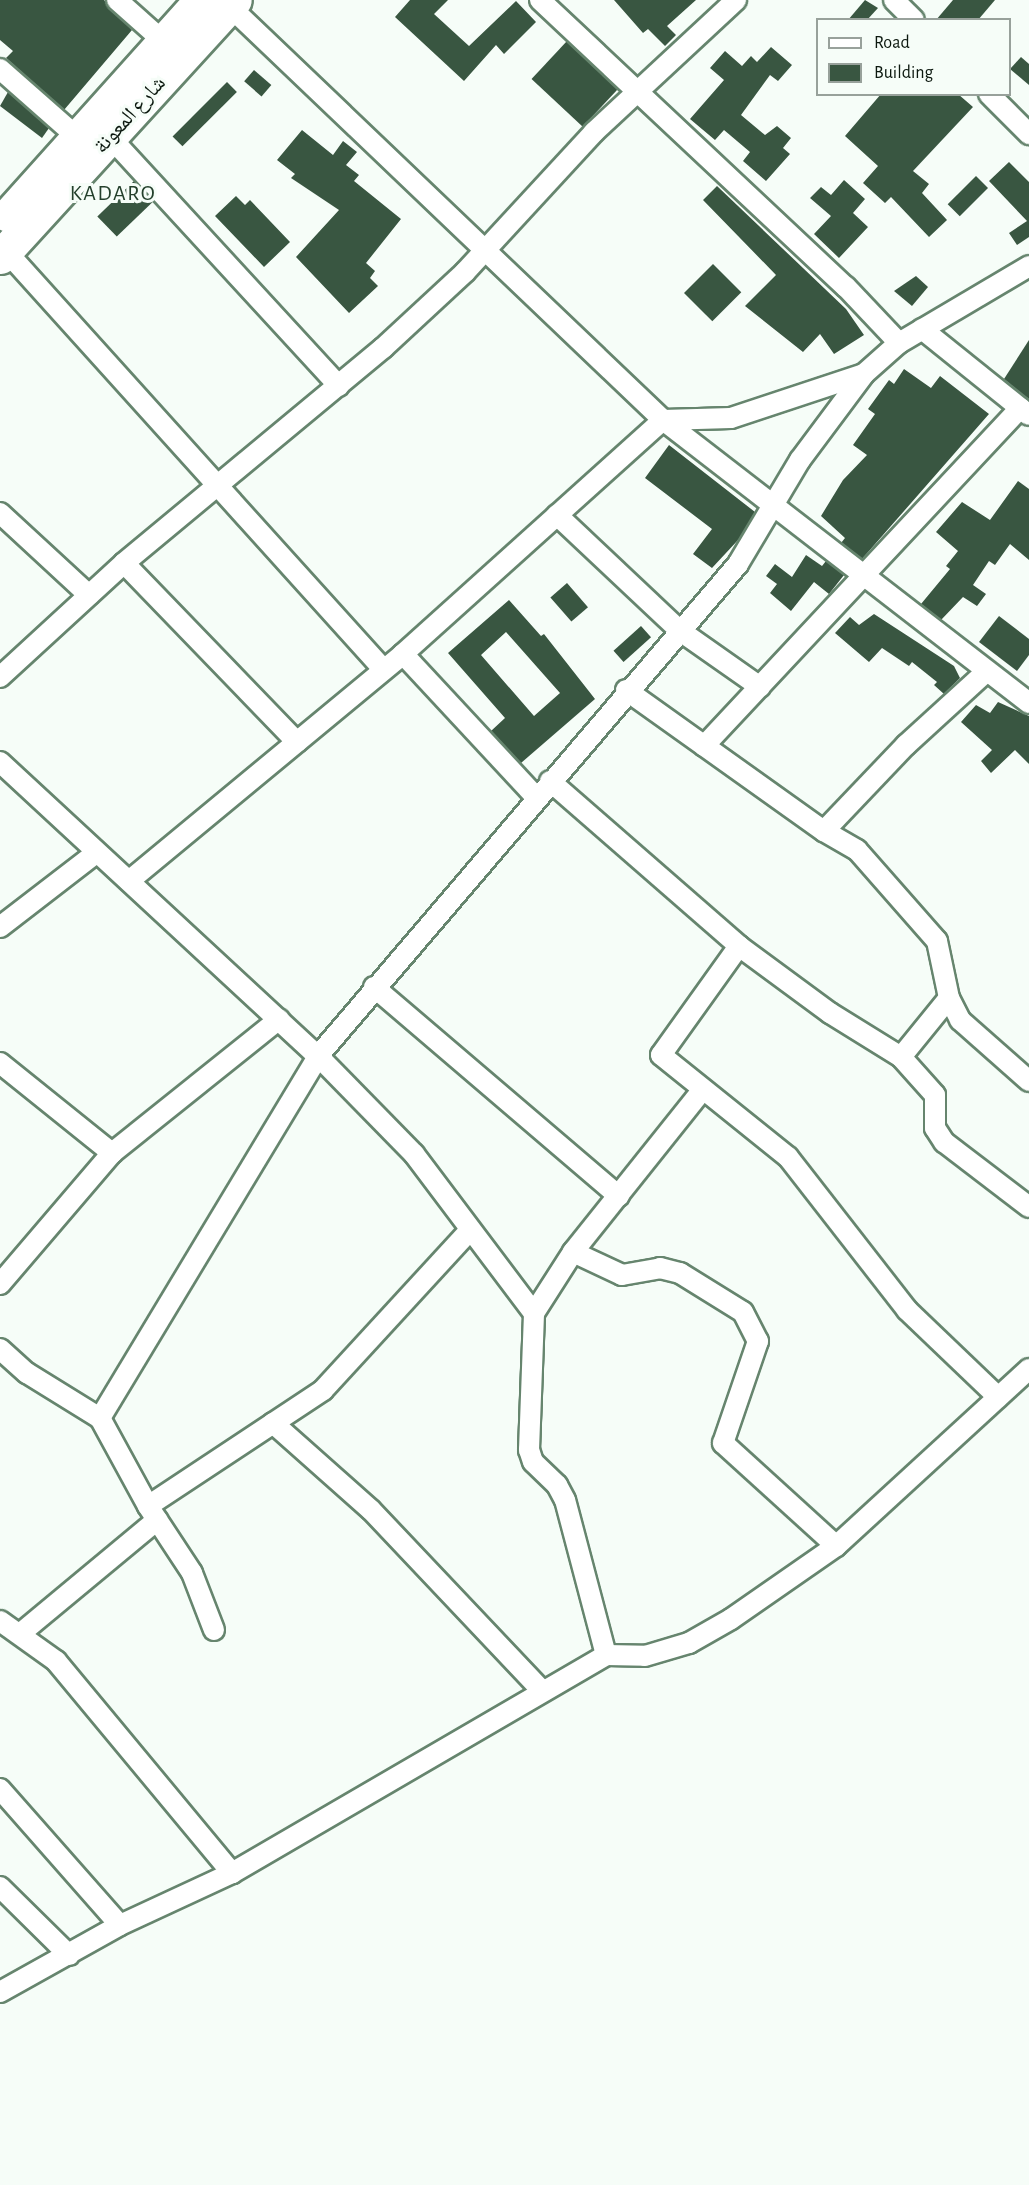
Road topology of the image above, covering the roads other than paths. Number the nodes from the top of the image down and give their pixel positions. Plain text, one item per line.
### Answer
1 (117, 0) edge
2 (540, 0) edge
3 (736, 0) edge
4 (894, 0) edge
5 (222, 2) edge
6 (912, 18) edge
7 (164, 41) junction
8 (0, 69) edge
9 (639, 90) junction
10 (991, 96) edge
11 (1029, 134) edge
12 (77, 137) junction
13 (110, 137) junction
14 (2, 244) edge
15 (486, 248) junction
16 (1029, 266) edge
17 (922, 328) junction
18 (898, 343) junction
19 (864, 374) junction
20 (339, 386) junction
21 (1025, 411) edge
22 (663, 420) junction
23 (221, 486) junction
24 (772, 509) junction
25 (0, 513) edge
26 (557, 515) junction
27 (124, 563) junction
28 (864, 577) junction
29 (88, 596) junction
30 (679, 630) junction
31 (403, 654) junction
32 (383, 669) junction
33 (986, 672) junction
34 (0, 676) edge
35 (760, 687) junction
36 (626, 690) junction
37 (1029, 703) edge
38 (297, 742) junction
39 (704, 746) junction
40 (0, 762) edge
41 (550, 781) junction
42 (536, 797) junction
43 (824, 831) junction
44 (96, 853) junction
45 (129, 881) junction
46 (0, 927) edge
47 (739, 946) junction
48 (374, 987) junction
49 (949, 998) junction
50 (279, 1019) junction
51 (318, 1056) junction
52 (901, 1057) junction
53 (0, 1063) edge
54 (1029, 1081) edge
55 (703, 1089) junction
56 (112, 1153) junction
57 (619, 1196) junction
58 (1027, 1202) edge
59 (469, 1231) junction
60 (573, 1252) junction
61 (0, 1284) edge
62 (534, 1313) junction
63 (0, 1349) edge
64 (1029, 1369) edge
65 (998, 1398) junction
66 (100, 1418) junction
67 (273, 1423) junction
68 (152, 1513) junction
69 (836, 1546) junction
70 (0, 1621) edge
71 (214, 1630) dead end
72 (21, 1633) junction
73 (606, 1655) junction
74 (541, 1690) junction
75 (0, 1789) edge
76 (232, 1873) junction
77 (0, 1887) edge
78 (120, 1925) junction
79 (69, 1955) junction
80 (0, 1992) edge

1 - 7 street
2 - 9 street
3 - 9 street
4 - 6 street
5 - 7 highway, شارع المعونة
5 - 13 highway, شارع المعونة
5 - 15 street
7 - 12 highway, شارع المعونة
8 - 12 street
9 - 15 street
9 - 18 street
10 - 11 street
12 - 14 highway, شارع المعونة
13 - 14 highway, شارع المعونة
13 - 20 street
14 - 23 street
15 - 20 street
15 - 22 street
16 - 17 street
17 - 18 street
17 - 21 street
18 - 19 street
19 - 22 street
19 - 24 street
20 - 23 street
21 - 28 street
22 - 24 street
22 - 26 street
23 - 27 street
23 - 32 street
24 - 28 street
24 - 30 street
25 - 29 street
26 - 30 street
26 - 31 street
27 - 29 street
27 - 38 street
28 - 33 street
28 - 35 street
29 - 34 street
30 - 35 street
30 - 36 street
31 - 32 street
31 - 42 street
32 - 38 street
33 - 37 street
33 - 43 street
35 - 39 street
36 - 39 street
36 - 41 street
38 - 45 street
39 - 43 street
40 - 44 street
41 - 42 street
41 - 47 street
42 - 48 street
43 - 49 street
44 - 45 street
44 - 46 street
45 - 50 street
47 - 52 street
47 - 55 street
48 - 51 street
48 - 57 street
49 - 52 street
49 - 54 street
50 - 51 street
50 - 56 street
51 - 59 street
51 - 66 street
52 - 58 street
53 - 56 street
55 - 57 street
55 - 65 street
56 - 61 street
57 - 60 street
59 - 62 street
59 - 67 street
60 - 62 street
60 - 69 street
62 - 73 street
63 - 66 street
64 - 65 street
65 - 69 street
66 - 68 street
67 - 68 street
67 - 74 street
68 - 71 street
68 - 72 street
69 - 73 street
70 - 72 street
72 - 76 street
73 - 74 street
74 - 76 street
75 - 78 street
76 - 78 street
77 - 79 street
78 - 79 street
79 - 80 street

